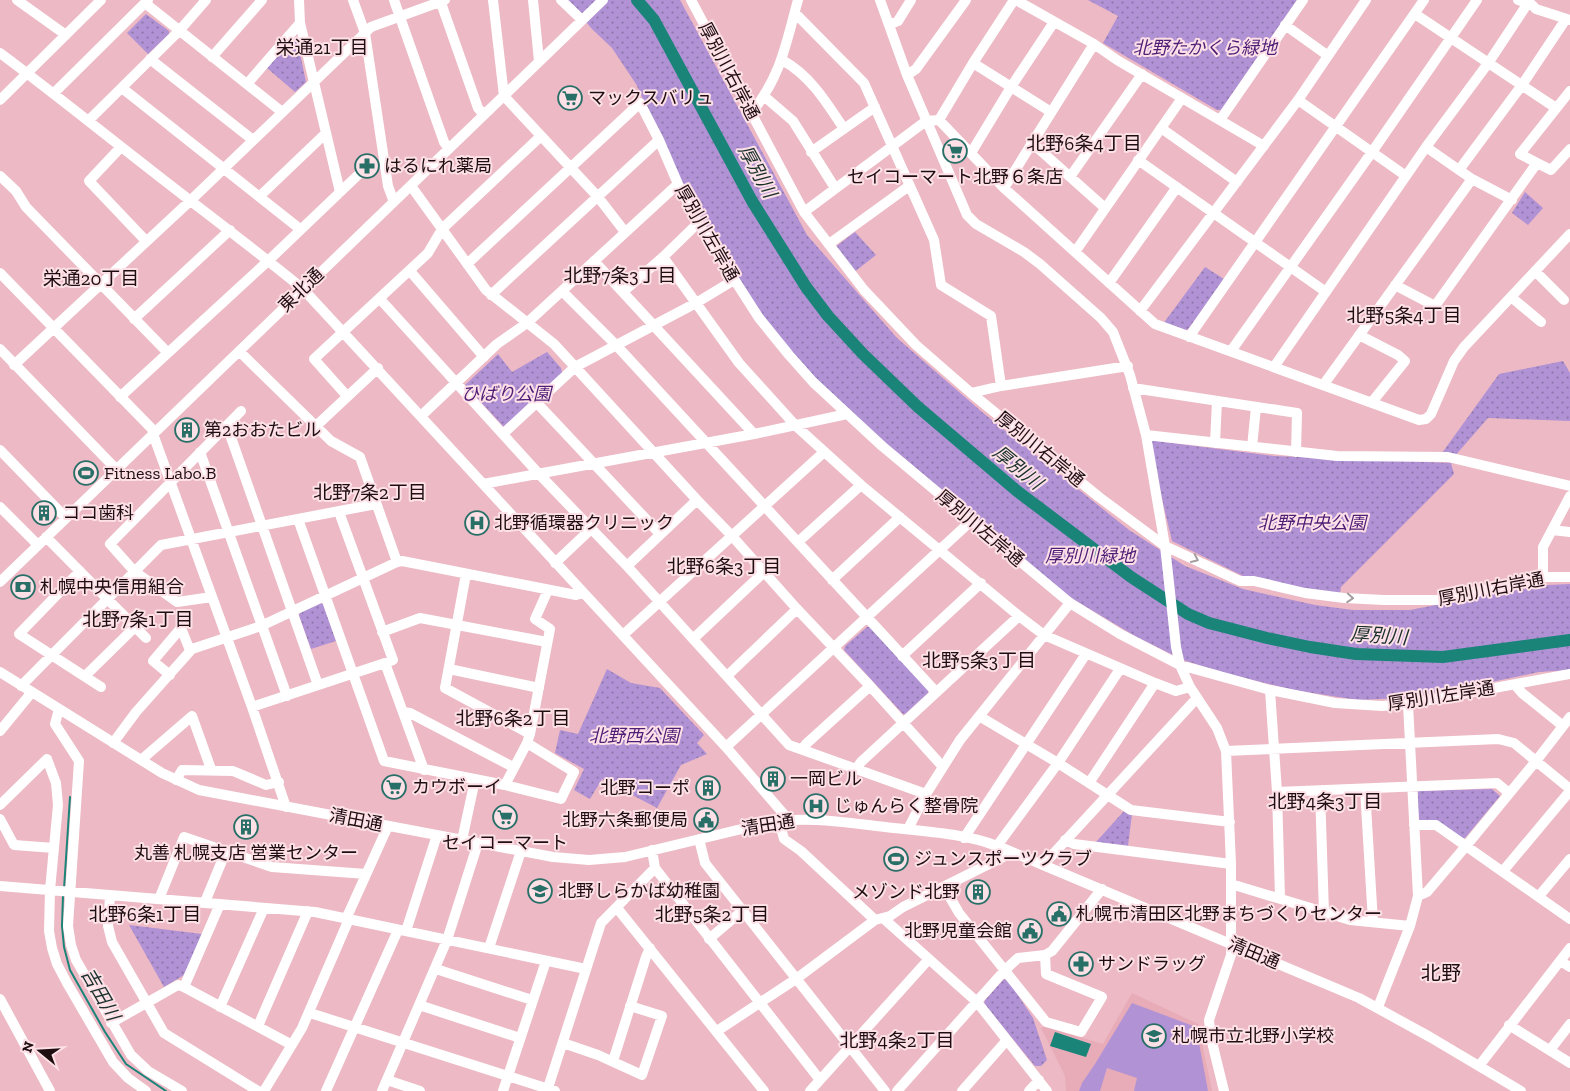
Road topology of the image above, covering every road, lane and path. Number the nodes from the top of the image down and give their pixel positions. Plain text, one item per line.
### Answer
1 (17, 0) edge
2 (101, 0) edge
3 (206, 0) edge
4 (262, 0) edge
5 (299, 0) edge
6 (353, 0) edge
7 (394, 0) edge
8 (493, 0) edge
9 (533, 0) edge
10 (561, 0) edge
11 (604, 0) edge
12 (691, 0) edge
13 (798, 0) edge
14 (880, 0) edge
15 (911, 0) edge
16 (966, 0) edge
17 (1015, 0) edge
18 (1302, 0) edge
19 (1366, 0) edge
20 (1424, 0) edge
21 (1477, 0) edge
22 (1518, 0) edge
23 (442, 1) edge
24 (146, 2) edge
25 (1532, 2) edge
26 (795, 12) junction
27 (1415, 14) junction
28 (400, 16) junction
29 (582, 20) junction
30 (1568, 20) edge
31 (1054, 22) junction
32 (300, 23) junction
33 (889, 25) junction
34 (1285, 25) junction
35 (179, 31) junction
36 (365, 32) junction
37 (66, 35) junction
38 (1452, 37) junction
39 (1094, 44) junction
40 (0, 53) edge
41 (1328, 55) junction
42 (212, 57) junction
43 (150, 59) junction
44 (782, 60) junction
45 (539, 61) junction
46 (1488, 62) junction
47 (972, 63) junction
48 (1142, 74) junction
49 (907, 75) junction
50 (35, 80) junction
51 (314, 81) junction
52 (247, 84) junction
53 (1522, 85) junction
54 (1011, 87) junction
55 (122, 88) junction
56 (1570, 91) edge
57 (54, 93) junction
58 (504, 96) junction
59 (764, 96) junction
60 (1182, 98) junction
61 (0, 100) edge
62 (1298, 100) junction
63 (875, 107) junction
64 (1556, 108) junction
65 (282, 112) junction
66 (751, 112) junction
67 (1051, 112) junction
68 (484, 114) junction
69 (939, 120) junction
70 (1220, 120) junction
71 (88, 121) junction
72 (926, 122) junction
73 (1337, 127) junction
74 (1161, 128) junction
75 (844, 129) junction
76 (326, 133) junction
77 (541, 136) junction
78 (253, 140) junction
79 (660, 140) junction
80 (1032, 142) junction
81 (891, 146) junction
82 (1264, 146) junction
83 (122, 147) junction
84 (1426, 147) junction
85 (449, 149) junction
86 (1570, 149) edge
87 (811, 152) junction
88 (1372, 152) junction
89 (971, 154) junction
90 (1138, 160) junction
91 (1537, 163) junction
92 (224, 168) junction
93 (571, 168) junction
94 (1459, 170) junction
95 (358, 175) dead end
96 (0, 176) edge
97 (1406, 176) junction
98 (1070, 177) junction
99 (1472, 179) junction
100 (1237, 182) junction
101 (678, 184) junction
102 (411, 186) junction
103 (909, 186) junction
104 (1176, 187) junction
105 (835, 188) junction
106 (1004, 188) junction
107 (340, 192) junction
108 (260, 196) junction
109 (598, 197) junction
110 (1512, 200) junction
111 (190, 201) junction
112 (394, 202) junction
113 (1105, 208) junction
114 (804, 212) junction
115 (1214, 212) junction
116 (698, 223) junction
117 (300, 229) junction
118 (442, 229) junction
119 (230, 230) junction
120 (625, 232) junction
121 (1570, 234) edge
122 (146, 241) junction
123 (1254, 243) junction
124 (829, 244) junction
125 (1075, 252) junction
126 (663, 258) junction
127 (269, 260) junction
128 (594, 261) junction
129 (467, 264) junction
130 (1290, 267) junction
131 (410, 271) junction
132 (1535, 271) junction
133 (0, 273) edge
134 (734, 280) junction
135 (1109, 283) junction
136 (100, 284) junction
137 (1395, 285) junction
138 (303, 288) junction
139 (562, 291) junction
140 (623, 292) junction
141 (1326, 292) junction
142 (492, 295) junction
143 (1511, 297) junction
144 (380, 299) junction
145 (1564, 300) dead end
146 (696, 303) junction
147 (1140, 311) junction
148 (134, 319) junction
149 (1541, 322) dead end
150 (527, 323) junction
151 (653, 325) junction
152 (53, 328) junction
153 (344, 332) junction
154 (1359, 334) junction
155 (1190, 337) junction
156 (616, 345) junction
157 (0, 349) edge
158 (1231, 351) junction
159 (240, 352) junction
160 (168, 353) junction
161 (484, 357) junction
162 (14, 364) junction
163 (1128, 366) junction
164 (575, 367) junction
165 (1274, 367) junction
166 (378, 368) junction
167 (456, 381) junction
168 (1324, 384) junction
169 (1001, 386) junction
170 (1134, 388) junction
171 (971, 393) junction
172 (347, 396) junction
173 (120, 397) junction
174 (1217, 401) junction
175 (1372, 402) junction
176 (537, 403) junction
177 (1256, 407) junction
178 (241, 412) dead end
179 (847, 414) junction
180 (420, 416) junction
181 (226, 426) junction
182 (316, 426) junction
183 (796, 426) junction
184 (154, 433) junction
185 (504, 433) junction
186 (754, 434) junction
187 (1146, 435) junction
188 (706, 443) junction
189 (1215, 443) junction
190 (1252, 447) junction
191 (0, 450) edge
192 (200, 452) junction
193 (824, 452) junction
194 (1296, 452) junction
195 (654, 453) junction
196 (595, 463) junction
197 (116, 469) junction
198 (539, 474) junction
199 (171, 482) junction
200 (483, 484) junction
201 (861, 485) junction
202 (1570, 486) edge
203 (1570, 496) edge
204 (697, 500) junction
205 (376, 504) junction
206 (764, 506) junction
207 (0, 507) edge
208 (339, 512) junction
209 (900, 517) junction
210 (66, 518) junction
211 (298, 519) junction
212 (971, 521) junction
213 (262, 526) junction
214 (591, 529) junction
215 (1552, 530) junction
216 (227, 532) junction
217 (1570, 532) edge
218 (660, 534) junction
219 (732, 536) junction
220 (46, 537) junction
221 (191, 538) junction
222 (798, 542) junction
223 (38, 545) junction
224 (1165, 546) junction
225 (940, 550) junction
226 (397, 562) junction
227 (555, 563) junction
228 (627, 566) junction
229 (80, 570) junction
230 (134, 571) junction
231 (763, 573) junction
232 (466, 574) junction
233 (2, 577) edge
234 (1543, 577) junction
235 (1570, 577) edge
236 (362, 578) junction
237 (832, 580) junction
238 (981, 584) junction
239 (548, 590) junction
240 (582, 593) junction
241 (325, 596) junction
242 (212, 597) junction
243 (107, 598) junction
244 (659, 603) junction
245 (1070, 603) junction
246 (797, 609) junction
247 (292, 611) junction
248 (1019, 616) junction
249 (866, 617) junction
250 (458, 625) junction
251 (135, 626) junction
252 (261, 626) junction
253 (382, 632) junction
254 (623, 635) junction
255 (1044, 635) junction
256 (146, 638) dead end
257 (227, 639) junction
258 (693, 639) junction
259 (547, 642) junction
260 (833, 648) junction
261 (192, 649) junction
262 (52, 654) junction
263 (1086, 654) junction
264 (902, 656) junction
265 (385, 663) junction
266 (1180, 665) junction
267 (1120, 668) junction
268 (449, 669) junction
269 (0, 672) edge
270 (353, 673) junction
271 (1570, 674) edge
272 (170, 675) junction
273 (85, 676) junction
274 (727, 676) junction
275 (1155, 683) junction
276 (318, 685) junction
277 (1515, 685) junction
278 (21, 686) junction
279 (101, 686) dead end
280 (870, 686) junction
281 (1190, 687) junction
282 (538, 688) junction
283 (1270, 690) junction
284 (32, 692) junction
285 (936, 692) junction
286 (287, 696) junction
287 (1197, 698) junction
288 (1408, 704) junction
289 (252, 707) junction
290 (59, 709) junction
291 (403, 712) junction
292 (762, 714) junction
293 (979, 716) junction
294 (1570, 717) edge
295 (904, 723) junction
296 (1563, 726) junction
297 (0, 731) edge
298 (529, 738) junction
299 (113, 742) junction
300 (1410, 743) junction
301 (1026, 744) junction
302 (726, 747) junction
303 (1274, 749) junction
304 (802, 750) junction
305 (1226, 751) junction
306 (141, 760) junction
307 (1536, 761) junction
308 (1058, 763) junction
309 (513, 767) junction
310 (943, 767) junction
311 (211, 769) junction
312 (856, 769) junction
313 (424, 770) junction
314 (176, 780) junction
315 (475, 780) junction
316 (279, 782) junction
317 (1089, 783) junction
318 (505, 786) junction
319 (1413, 787) junction
320 (1365, 789) junction
321 (1570, 790) edge
322 (1320, 791) junction
323 (1277, 792) junction
324 (1509, 792) junction
325 (926, 794) junction
326 (1107, 795) junction
327 (0, 805) edge
328 (286, 807) junction
329 (0, 819) edge
330 (783, 820) junction
331 (1230, 822) junction
332 (1414, 825) junction
333 (388, 826) junction
334 (908, 830) junction
335 (437, 835) junction
336 (964, 838) junction
337 (699, 839) junction
338 (462, 840) junction
339 (1065, 840) junction
340 (478, 843) junction
341 (997, 846) junction
342 (1466, 846) junction
343 (54, 848) junction
344 (652, 850) junction
345 (226, 851) junction
346 (521, 851) junction
347 (1010, 852) junction
348 (1570, 859) edge
349 (1231, 864) junction
350 (1043, 865) junction
351 (655, 868) junction
352 (1503, 871) junction
353 (366, 874) junction
354 (1232, 884) junction
355 (0, 886) edge
356 (944, 887) junction
357 (1102, 889) junction
358 (52, 890) junction
359 (68, 891) junction
360 (110, 896) junction
361 (1418, 896) junction
362 (1539, 896) junction
363 (1280, 898) junction
364 (159, 899) junction
365 (205, 902) junction
366 (220, 904) junction
367 (264, 908) junction
368 (617, 908) junction
369 (308, 911) junction
370 (742, 911) junction
371 (1324, 913) junction
372 (348, 919) junction
373 (879, 919) junction
374 (1570, 919) edge
375 (1373, 922) junction
376 (1410, 926) junction
377 (402, 930) junction
378 (709, 939) junction
379 (447, 940) junction
380 (1230, 943) junction
381 (489, 948) junction
382 (650, 948) junction
383 (1570, 948) edge
384 (1045, 955) junction
385 (929, 959) junction
386 (546, 961) junction
387 (1560, 961) junction
388 (1570, 967) edge
389 (436, 969) junction
390 (586, 969) junction
391 (1005, 970) junction
392 (796, 979) junction
393 (184, 987) junction
394 (532, 1000) junction
395 (0, 1001) edge
396 (977, 1002) junction
397 (760, 1003) junction
398 (147, 1004) junction
399 (419, 1005) junction
400 (630, 1006) junction
401 (220, 1007) junction
402 (1378, 1007) junction
403 (310, 1013) junction
404 (111, 1023) junction
405 (1570, 1024) edge
406 (1509, 1025) junction
407 (258, 1026) junction
408 (354, 1027) junction
409 (717, 1031) junction
410 (520, 1038) junction
411 (1007, 1040) junction
412 (403, 1042) junction
413 (563, 1043) junction
414 (292, 1045) junction
415 (850, 1047) junction
416 (1550, 1050) junction
417 (613, 1061) junction
418 (1570, 1063) edge
419 (1479, 1066) junction
420 (508, 1075) junction
421 (386, 1080) junction
422 (820, 1080) junction
423 (1039, 1080) junction
424 (550, 1090) edge
425 (50, 1091) edge
426 (146, 1091) edge
427 (182, 1091) edge
428 (258, 1091) edge
429 (264, 1091) edge
430 (326, 1091) edge
431 (382, 1091) edge
432 (420, 1091) edge
433 (503, 1091) edge
434 (764, 1091) edge
435 (810, 1091) edge
436 (885, 1091) edge
437 (897, 1091) edge
438 (962, 1091) edge
439 (1029, 1091) edge
440 (1047, 1091) edge
441 (1224, 1091) edge
442 (1521, 1091) edge

1 - 37 street
2 - 37 street
3 - 35 street
4 - 42 street
5 - 32 street
6 - 36 street
7 - 28 street
8 - 58 street
9 - 45 street
10 - 29 street
11 - 29 street, 東北通
12 - 66 street, 厚別川右岸通
13 - 26 street
14 - 33 street
15 - 33 street
16 - 49 street
17 - 31 street
17 - 47 street
18 - 34 street
19 - 41 street
20 - 27 street
21 - 38 street
22 - 25 street
23 - 28 street
23 - 68 street
24 - 35 street
24 - 57 street
25 - 30 street
25 - 46 street
26 - 44 street
26 - 63 street
27 - 38 street
27 - 73 street
28 - 36 street
28 - 85 street
29 - 45 street, 東北通
30 - 53 street
31 - 39 street
31 - 54 street
32 - 51 street
32 - 52 street
33 - 49 street
34 - 41 street
34 - 70 street
35 - 42 street
35 - 43 street
36 - 51 street
36 - 112 street
37 - 50 street
38 - 46 street
38 - 88 street
39 - 48 street
39 - 67 street
40 - 50 street
41 - 62 street
42 - 52 street
43 - 55 street
43 - 78 street
44 - 59 street
44 - 75 street
45 - 58 street, 東北通
46 - 53 street
46 - 84 street
47 - 54 street
47 - 69 street
48 - 60 street
48 - 98 street
49 - 72 street
50 - 57 street
50 - 61 street
51 - 65 street
51 - 76 street
52 - 65 street
53 - 64 street
53 - 94 street
54 - 67 street
54 - 89 street
55 - 71 street
55 - 92 street
56 - 64 street
57 - 71 street
58 - 68 street, 東北通
58 - 77 street
59 - 66 street
59 - 87 street
60 - 70 street
60 - 74 street
62 - 73 street
62 - 82 street
63 - 75 street
63 - 81 street
64 - 91 street
65 - 78 street
66 - 114 street, 厚別川右岸通
67 - 80 street
68 - 85 street, 東北通
69 - 72 street
69 - 89 street
70 - 82 street
71 - 83 street
72 - 81 street
72 - 163 street
73 - 88 street
73 - 123 street
74 - 90 street
74 - 100 street
75 - 87 street
76 - 107 street
76 - 108 street
77 - 93 street
77 - 118 street
78 - 92 street
79 - 93 street, 厚別川左岸通
79 - 101 street, 厚別川左岸通
79 - 109 street
80 - 98 street
80 - 106 street
81 - 103 street
81 - 105 street
82 - 100 street
83 - 111 street
83 - 122 street
84 - 94 street
84 - 97 street
85 - 102 street, 東北通
86 - 91 street
87 - 105 street
88 - 97 street
88 - 130 street
89 - 106 street
90 - 104 street
90 - 113 street
91 - 110 street
92 - 108 street
92 - 111 street
93 - 109 street
93 - 129 street
94 - 99 street
95 - 107 street
96 - 136 street
97 - 141 street
98 - 113 street
99 - 110 street
99 - 137 street
100 - 115 street
101 - 116 street, 厚別川左岸通
101 - 120 street
102 - 112 street, 東北通
102 - 118 street
103 - 124 street
103 - 169 street
104 - 115 street
104 - 135 street
105 - 114 street
106 - 125 street
107 - 117 street
108 - 117 street
109 - 120 street
109 - 142 street
110 - 137 street
111 - 119 street
111 - 122 street
112 - 138 street, 東北通
113 - 125 street
114 - 124 street, 厚別川右岸通
115 - 123 street
115 - 147 street
116 - 126 street
116 - 134 street, 厚別川左岸通
117 - 127 street
118 - 129 street
118 - 131 street
119 - 127 street
119 - 148 street
120 - 128 street
121 - 132 street
122 - 136 street
123 - 130 street
123 - 155 street
124 - 171 street, 厚別川右岸通
125 - 135 street
126 - 140 street
126 - 146 street
127 - 138 street
127 - 160 street
128 - 139 street
128 - 140 street
129 - 142 street
130 - 141 street
130 - 158 street
131 - 144 street
131 - 161 street
132 - 143 street
132 - 145 street
133 - 152 street
134 - 146 street
134 - 179 street, 厚別川左岸通
135 - 147 street
136 - 148 street
136 - 152 street
137 - 154 street
138 - 153 street
138 - 159 street, 東北通
139 - 150 street
139 - 156 street
140 - 151 street
141 - 165 street
142 - 150 street
143 - 149 street
143 - 175 street
144 - 153 street
144 - 167 street
146 - 151 street
146 - 183 street
147 - 155 street
148 - 160 street
150 - 161 street
150 - 164 street
151 - 156 street
151 - 186 street
152 - 162 street
152 - 173 street
153 - 166 street
153 - 172 street
154 - 168 street
154 - 175 street
155 - 158 street
156 - 164 street
156 - 188 street
157 - 162 street
158 - 165 street
159 - 182 street
159 - 184 street, 東北通
160 - 173 street
161 - 167 street
162 - 197 street
163 - 169 street
163 - 170 street
164 - 176 street
164 - 195 street
165 - 168 street
166 - 172 street
166 - 180 street
167 - 180 street
167 - 185 street
168 - 175 street
169 - 171 street
170 - 174 street
170 - 187 street
171 - 224 street, 厚別川右岸通
172 - 182 street
173 - 184 street
174 - 177 street
174 - 189 street
176 - 185 street
176 - 196 street
177 - 190 street
177 - 194 street
178 - 181 street
179 - 183 street
179 - 212 street, 厚別川左岸通
180 - 200 street
181 - 192 street
181 - 213 street
182 - 205 street
183 - 186 street
183 - 193 street
184 - 197 street, 東北通
184 - 199 street
185 - 198 street
186 - 188 street
187 - 189 street
187 - 224 street
188 - 195 street
188 - 206 street
189 - 190 street
190 - 194 street
191 - 210 street
192 - 199 street
192 - 216 street
193 - 201 street
193 - 206 street
194 - 202 street
195 - 196 street
195 - 204 street
196 - 198 street
196 - 218 street
197 - 210 street, 東北通
198 - 200 street
198 - 214 street
199 - 221 street
199 - 230 street
200 - 227 street
201 - 209 street
201 - 222 street
203 - 215 street
204 - 218 street
204 - 219 street
205 - 208 street
205 - 226 street
206 - 219 street
206 - 222 street
207 - 223 street
208 - 211 street
208 - 236 street
209 - 225 street
209 - 237 street
210 - 220 street, 東北通
211 - 213 street
211 - 241 street
212 - 225 street
212 - 245 street, 厚別川左岸通
213 - 216 street
213 - 247 street
214 - 227 street
214 - 228 street
215 - 217 street
215 - 234 street
216 - 221 street
216 - 252 street
218 - 228 street
219 - 231 street
219 - 244 street
220 - 223 street, 東北通
220 - 229 street
221 - 230 street
221 - 242 street
222 - 237 street
223 - 233 street, 東北通
224 -> 234 street, 厚別川右岸通
224 - 266 street
225 - 238 street
225 - 249 street
226 - 232 street
226 - 236 street
227 - 240 street
228 - 244 street
229 - 243 street
229 - 262 street
230 - 242 street
230 - 243 street
231 - 246 street
231 - 258 street
232 - 239 street
232 - 250 street
234 - 235 street, 厚別川右岸通
236 - 241 street
236 - 253 street
237 - 249 street
238 - 248 street
238 - 264 street
239 - 240 street
239 - 259 street
240 - 254 street
241 - 247 street
241 - 270 street
242 - 257 street
243 - 251 street
243 - 262 street
244 - 254 street
244 - 258 street
245 - 255 street
245 - 266 street, 厚別川左岸通
246 - 260 street
246 - 274 street
247 - 252 street
247 - 276 street
248 - 255 street
248 - 285 street
249 - 260 street
249 - 264 street
250 - 253 street
250 - 259 street
250 - 268 street
251 - 256 street
251 - 273 street
252 - 257 street
252 - 286 street
253 - 265 street
254 - 302 street
255 - 263 street
255 - 293 street
257 - 261 street
257 - 289 street
258 - 274 street
259 - 282 street
260 - 280 street
260 - 292 street
261 - 272 street
261 - 272 street
262 - 273 street
262 - 278 street
263 - 267 street
263 - 301 street
264 - 285 street
265 - 270 street
265 - 291 street
266 - 281 street
266 - 283 street, 厚別川左岸通
267 - 275 street
267 - 308 street
268 - 282 street
268 - 298 street
269 - 278 street, 清田通
270 - 276 street
270 - 313 street
271 - 277 street, 厚別川左岸通
272 - 299 street
273 - 279 street
274 - 292 street
275 - 281 street
275 - 317 street
276 - 286 street
277 - 288 street, 厚別川左岸通
277 - 296 street
278 - 284 street, 清田通
280 - 295 street
280 - 304 street
281 - 287 street
282 - 298 street
283 - 288 street, 厚別川左岸通
283 - 303 street
284 - 290 street, 清田通
284 - 297 street
285 - 295 street
286 - 289 street
287 - 305 street
287 - 326 street
288 - 300 street
289 - 316 street
290 - 299 street, 清田通
290 - 359 street
291 - 309 street
291 - 313 street
292 - 302 street
292 - 304 street
293 - 301 street
293 - 310 street
294 - 296 street
295 - 310 street
295 - 312 street
296 - 307 street
298 - 309 street
298 - 318 street
299 - 306 street, 清田通
300 - 303 street
300 - 307 street
300 - 319 street
301 - 308 street
301 - 336 street
302 - 330 street
303 - 305 street
303 - 323 street
304 - 312 street
305 - 331 street
306 - 311 street
306 - 314 street, 清田通
307 - 321 street
307 - 324 street
308 - 317 street
308 - 341 street
309 - 318 street
310 - 325 street
311 - 314 street
311 - 316 street
312 - 325 street
313 - 315 street
314 - 328 street, 清田通
315 - 318 street
315 - 338 street
316 - 328 street
317 - 326 street
319 - 320 street
319 - 324 street
319 - 332 street
320 - 322 street
320 - 375 street
321 - 352 street
322 - 323 street
322 - 371 street
323 - 363 street
324 - 342 street
325 - 334 street
326 - 331 street
326 - 339 street
327 - 343 street
328 - 333 street, 清田通
329 - 343 street
330 - 334 street, 清田通
330 - 337 street, 清田通
330 - 373 street
331 - 349 street
332 - 342 street
332 - 361 street
333 - 335 street, 清田通
333 - 353 street
334 - 336 street, 清田通
335 - 338 street, 清田通
335 - 377 street
336 - 341 street, 清田通
337 - 344 street, 清田通
337 - 370 street
338 - 340 street, 清田通
339 - 349 street
339 - 350 street
340 - 346 street, 清田通
340 - 379 street
341 - 347 street, 清田通
342 - 352 street
342 - 361 street
343 - 358 street
344 - 346 street, 清田通
344 - 351 street
345 - 353 street
345 - 364 street
345 - 365 street
346 - 381 street
347 - 350 street, 清田通
347 - 356 street
348 - 362 street
349 - 354 street
350 - 357 street, 清田通
351 - 368 street
351 - 378 street
352 - 362 street
353 - 372 street
354 - 363 street
354 - 380 street
355 - 358 street
356 - 373 street
356 - 391 street
357 - 380 street, 清田通
357 - 384 street
358 - 359 street
358 - 426 street
359 - 360 street
359 - 404 street
360 - 364 street
360 - 398 street
361 - 376 street
362 - 374 street
363 - 371 street
364 - 365 street
365 - 366 street
366 - 367 street
366 - 393 street
367 - 369 street
367 - 401 street
368 - 382 street
368 - 390 street
369 - 372 street
369 - 407 street
370 - 378 street
370 - 392 street
371 - 375 street
372 - 377 street
372 - 403 street
373 - 385 street
373 - 392 street
375 - 376 street
376 - 402 street
377 - 379 street
377 - 408 street
378 - 397 street
379 - 381 street
379 - 389 street
380 - 402 street, 清田通
380 - 441 street
381 - 386 street
382 - 400 street
382 - 409 street
383 - 387 street
384 - 391 street
384 - 391 street
385 - 396 street
385 - 415 street
386 - 390 street
386 - 394 street
387 - 388 street
387 - 406 street
389 - 394 street
389 - 399 street
390 - 413 street
391 - 396 street
392 - 397 street
392 - 415 street
393 - 398 street
393 - 401 street
394 - 410 street
395 - 425 street
396 - 411 street
396 - 437 street
397 - 409 street
397 - 422 street
398 - 404 street
398 - 428 street
399 - 410 street
399 - 412 street
400 - 417 street
400 - 417 street
401 - 407 street
402 - 419 street, 清田通
403 - 408 street
403 - 414 street
404 - 427 street
405 - 416 street
406 - 416 street
406 - 419 street
407 - 414 street
408 - 412 street
408 - 430 street
409 - 434 street
410 - 420 street
411 - 423 street
411 - 438 street
412 - 420 street
412 - 421 street
413 - 417 street
413 - 424 street
414 - 429 street
415 - 422 street
415 - 436 street
416 - 418 street
419 - 442 street, 清田通
420 - 424 street
420 - 433 street
421 - 431 street
421 - 432 street
422 - 435 street
423 - 439 street
423 - 440 street

